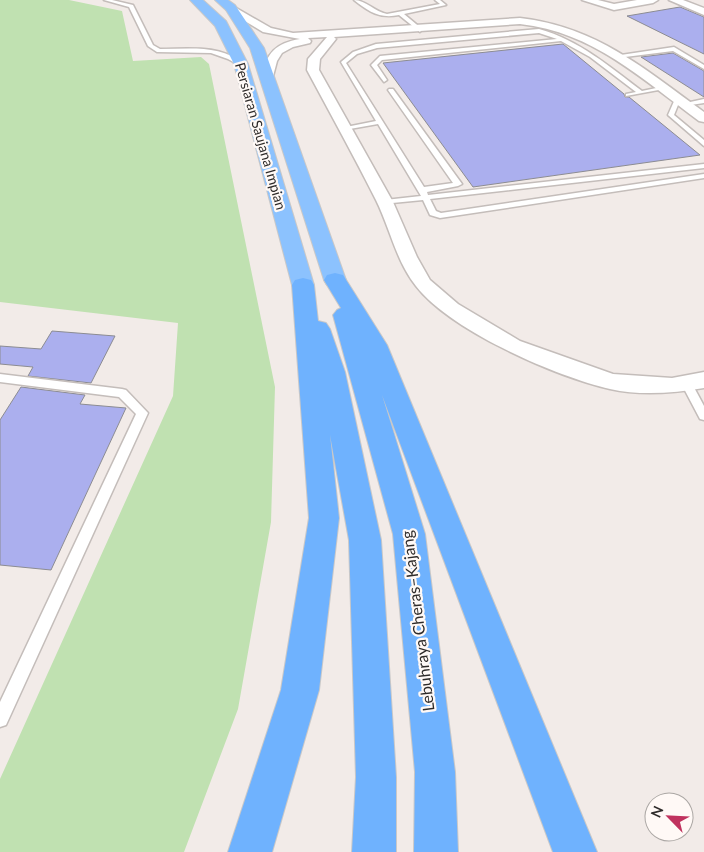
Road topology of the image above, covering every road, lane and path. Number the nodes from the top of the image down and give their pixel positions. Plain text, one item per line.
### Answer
1 (106, 0) edge
2 (196, 0) edge
3 (356, 0) edge
4 (437, 0) edge
5 (587, 0) edge
6 (653, 0) edge
7 (674, 0) edge
8 (226, 4) edge
9 (704, 12) edge
10 (401, 14) junction
11 (466, 25) junction
12 (418, 28) junction
13 (331, 36) junction
14 (476, 36) junction
15 (561, 39) junction
16 (485, 45) junction
17 (458, 48) junction
18 (276, 52) junction
19 (491, 52) dead end
20 (464, 55) dead end
21 (617, 56) junction
22 (314, 59) junction
23 (241, 64) junction
24 (704, 67) edge
25 (268, 77) junction
26 (384, 80) dead end
27 (661, 88) junction
28 (391, 90) dead end
29 (640, 92) junction
30 (628, 95) dead end
31 (704, 101) edge
32 (681, 102) junction
33 (704, 118) edge
34 (380, 122) junction
35 (344, 128) junction
36 (704, 144) edge
37 (704, 166) edge
38 (704, 176) edge
39 (424, 194) junction
40 (385, 202) junction
41 (319, 282) junction
42 (0, 378) edge
43 (695, 381) edge
44 (704, 416) edge
45 (0, 719) edge
46 (250, 852) edge
47 (374, 852) edge
48 (436, 852) edge
49 (575, 852) edge

1 - 23 lane
2 - 23 highway, Persiaran Saujana Impian
3 - 10 lane
4 - 10 lane
5 - 6 street
7 - 9 street
8 - 13 street
8 - 25 highway, Persiaran Saujana Impian
10 - 12 lane
11 - 12 street
11 - 14 lane
11 - 21 street
12 - 13 street
13 - 18 street
13 - 22 street
14 - 15 lane
14 - 16 lane
14 - 34 lane
15 - 16 lane
15 - 29 lane
16 - 17 lane
16 - 19 lane
17 - 20 lane
17 - 26 lane
18 - 22 street
18 - 25 street
21 - 24 lane
21 - 27 street
22 - 35 street
23 - 41 highway, Persiaran Saujana Impian
25 - 41 highway, Persiaran Saujana Impian
27 - 29 lane
27 - 32 street
28 - 39 lane
29 - 30 lane
31 - 32 lane
32 - 33 street
32 - 36 lane
34 - 35 lane
34 - 39 lane
35 - 40 street
37 - 39 lane
38 - 39 lane
39 - 40 lane
40 - 43 street
41 - 46 highway
41 - 47 highway
41 - 48 highway, Lebuhraya Cheras–Kajang
41 - 49 highway
42 - 45 lane
43 - 44 lane

